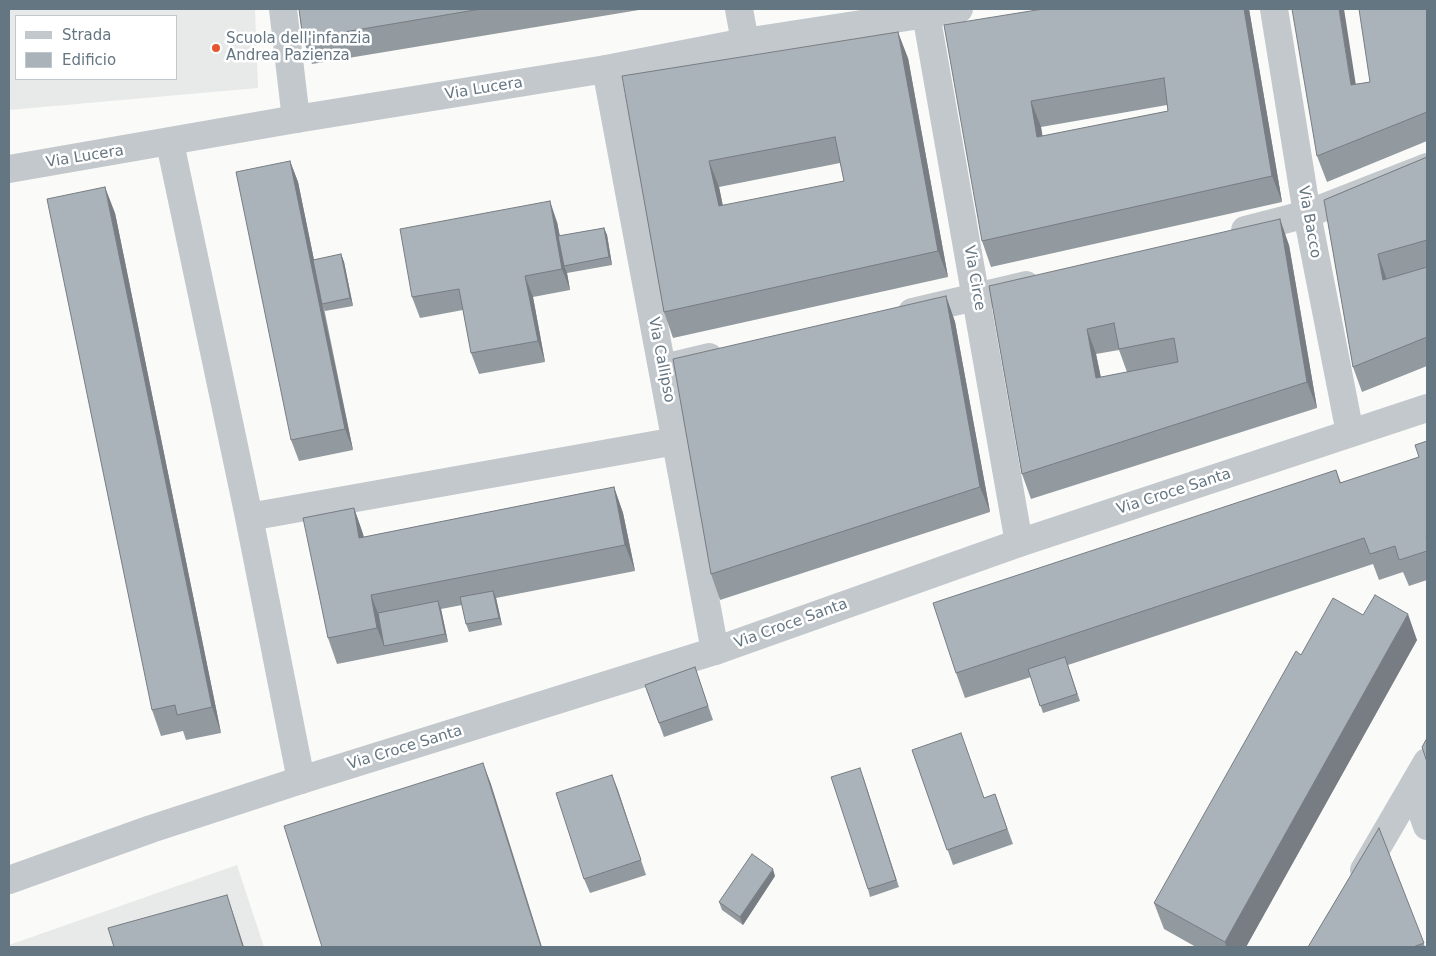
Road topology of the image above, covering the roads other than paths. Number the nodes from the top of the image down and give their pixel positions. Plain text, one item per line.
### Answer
1 (283, 9) edge
2 (740, 9) edge
3 (959, 9) edge
4 (1274, 9) edge
5 (926, 14) junction
6 (745, 42) junction
7 (606, 69) junction
8 (296, 119) junction
9 (170, 143) junction
10 (1427, 167) edge
11 (9, 170) edge
12 (1307, 214) junction
13 (1222, 235) edge
14 (1053, 278) edge
15 (977, 297) junction
16 (892, 316) edge
17 (730, 353) edge
18 (663, 368) junction
19 (1427, 408) edge
20 (1350, 434) junction
21 (676, 441) junction
22 (249, 517) junction
23 (1019, 542) junction
24 (715, 651) junction
25 (1427, 762) edge
26 (301, 780) junction
27 (1412, 787) junction
28 (1427, 826) edge
29 (9, 880) edge
30 (1353, 888) edge

1 - 8 street
2 - 6 street
3 - 5 street, Via Lucera
4 - 12 street, Via Bacco
5 - 6 street, Via Lucera
5 - 15 street, Via Circe
6 - 7 street, Via Lucera
7 - 8 street, Via Lucera
7 - 18 street, Via Callipso
8 - 9 street, Via Lucera
9 - 11 street, Via Lucera
9 - 22 street
10 - 12 street
12 - 13 street
12 - 20 street, Via Bacco
14 - 15 street
15 - 16 street
15 - 23 street, Via Circe
17 - 18 street
18 - 21 street, Via Callipso
19 - 20 street, Via Croce Santa
20 - 23 street, Via Croce Santa
21 - 22 street
21 - 24 street, Via Callipso
22 - 26 street
23 - 24 street, Via Croce Santa
24 - 26 street, Via Croce Santa
25 - 27 street
26 - 29 street, Via Croce Santa
27 - 28 street
27 - 30 street

